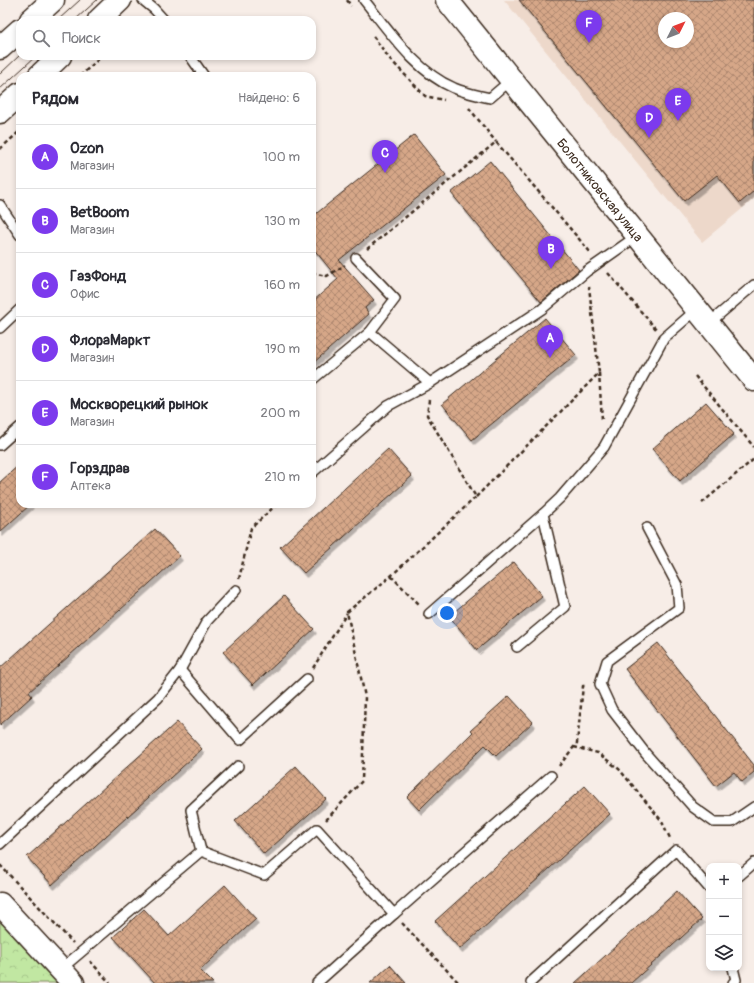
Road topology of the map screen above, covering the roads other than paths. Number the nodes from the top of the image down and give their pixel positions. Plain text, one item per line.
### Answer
1 (53, 0) edge
2 (120, 0) edge
3 (142, 0) edge
4 (364, 0) edge
5 (447, 0) edge
6 (35, 16) edge
7 (103, 16) edge
8 (160, 16) edge
9 (16, 34) edge
10 (0, 48) edge
11 (56, 60) edge
12 (193, 60) edge
13 (43, 72) edge
14 (201, 72) edge
15 (511, 80) junction
16 (16, 98) edge
17 (0, 112) edge
18 (0, 205) edge
19 (16, 229) edge
20 (637, 236) junction
21 (356, 258) road end
22 (754, 285) edge
23 (16, 313) edge
24 (702, 317) junction
25 (0, 328) edge
26 (370, 332) junction
27 (316, 377) edge
28 (754, 380) edge
29 (430, 383) junction
30 (16, 431) edge
31 (0, 445) edge
32 (316, 469) edge
33 (544, 514) junction
34 (647, 528) dead end
35 (236, 590) road end
36 (429, 614) road end
37 (517, 647) dead end
38 (180, 670) junction
39 (307, 679) road end
40 (238, 766) dead end
41 (551, 776) road end
42 (754, 807) edge
43 (0, 844) edge
44 (201, 851) junction
45 (754, 863) edge
46 (742, 873) edge
47 (706, 885) edge
48 (0, 904) edge
49 (394, 914) junction
50 (734, 971) edge
51 (67, 976) edge
52 (531, 982) dead end
53 (318, 983) edge
54 (733, 983) edge

1 - 6 street
2 - 7 street
3 - 8 lane
4 - 15 lane
5 - 15 street, Болотниковская улица
9 - 10 street
11 - 13 street
12 - 14 lane
15 - 20 street, Болотниковская улица
16 - 17 street
18 - 19 lane
20 - 24 street, Болотниковская улица
20 - 29 lane
21 - 26 lane
22 - 24 lane
23 - 25 lane
24 - 28 street, Болотниковская улица
24 - 33 lane
26 - 27 lane
26 - 29 lane
29 - 32 lane
30 - 31 lane
33 - 36 lane
33 - 37 lane
34 - 42 lane
35 - 38 lane
38 - 39 lane
38 - 43 lane
40 - 44 lane
41 - 49 lane
44 - 49 lane
44 - 51 lane
45 - 46 lane
47 - 52 lane
48 - 51 street
49 - 53 lane
50 - 54 lane

